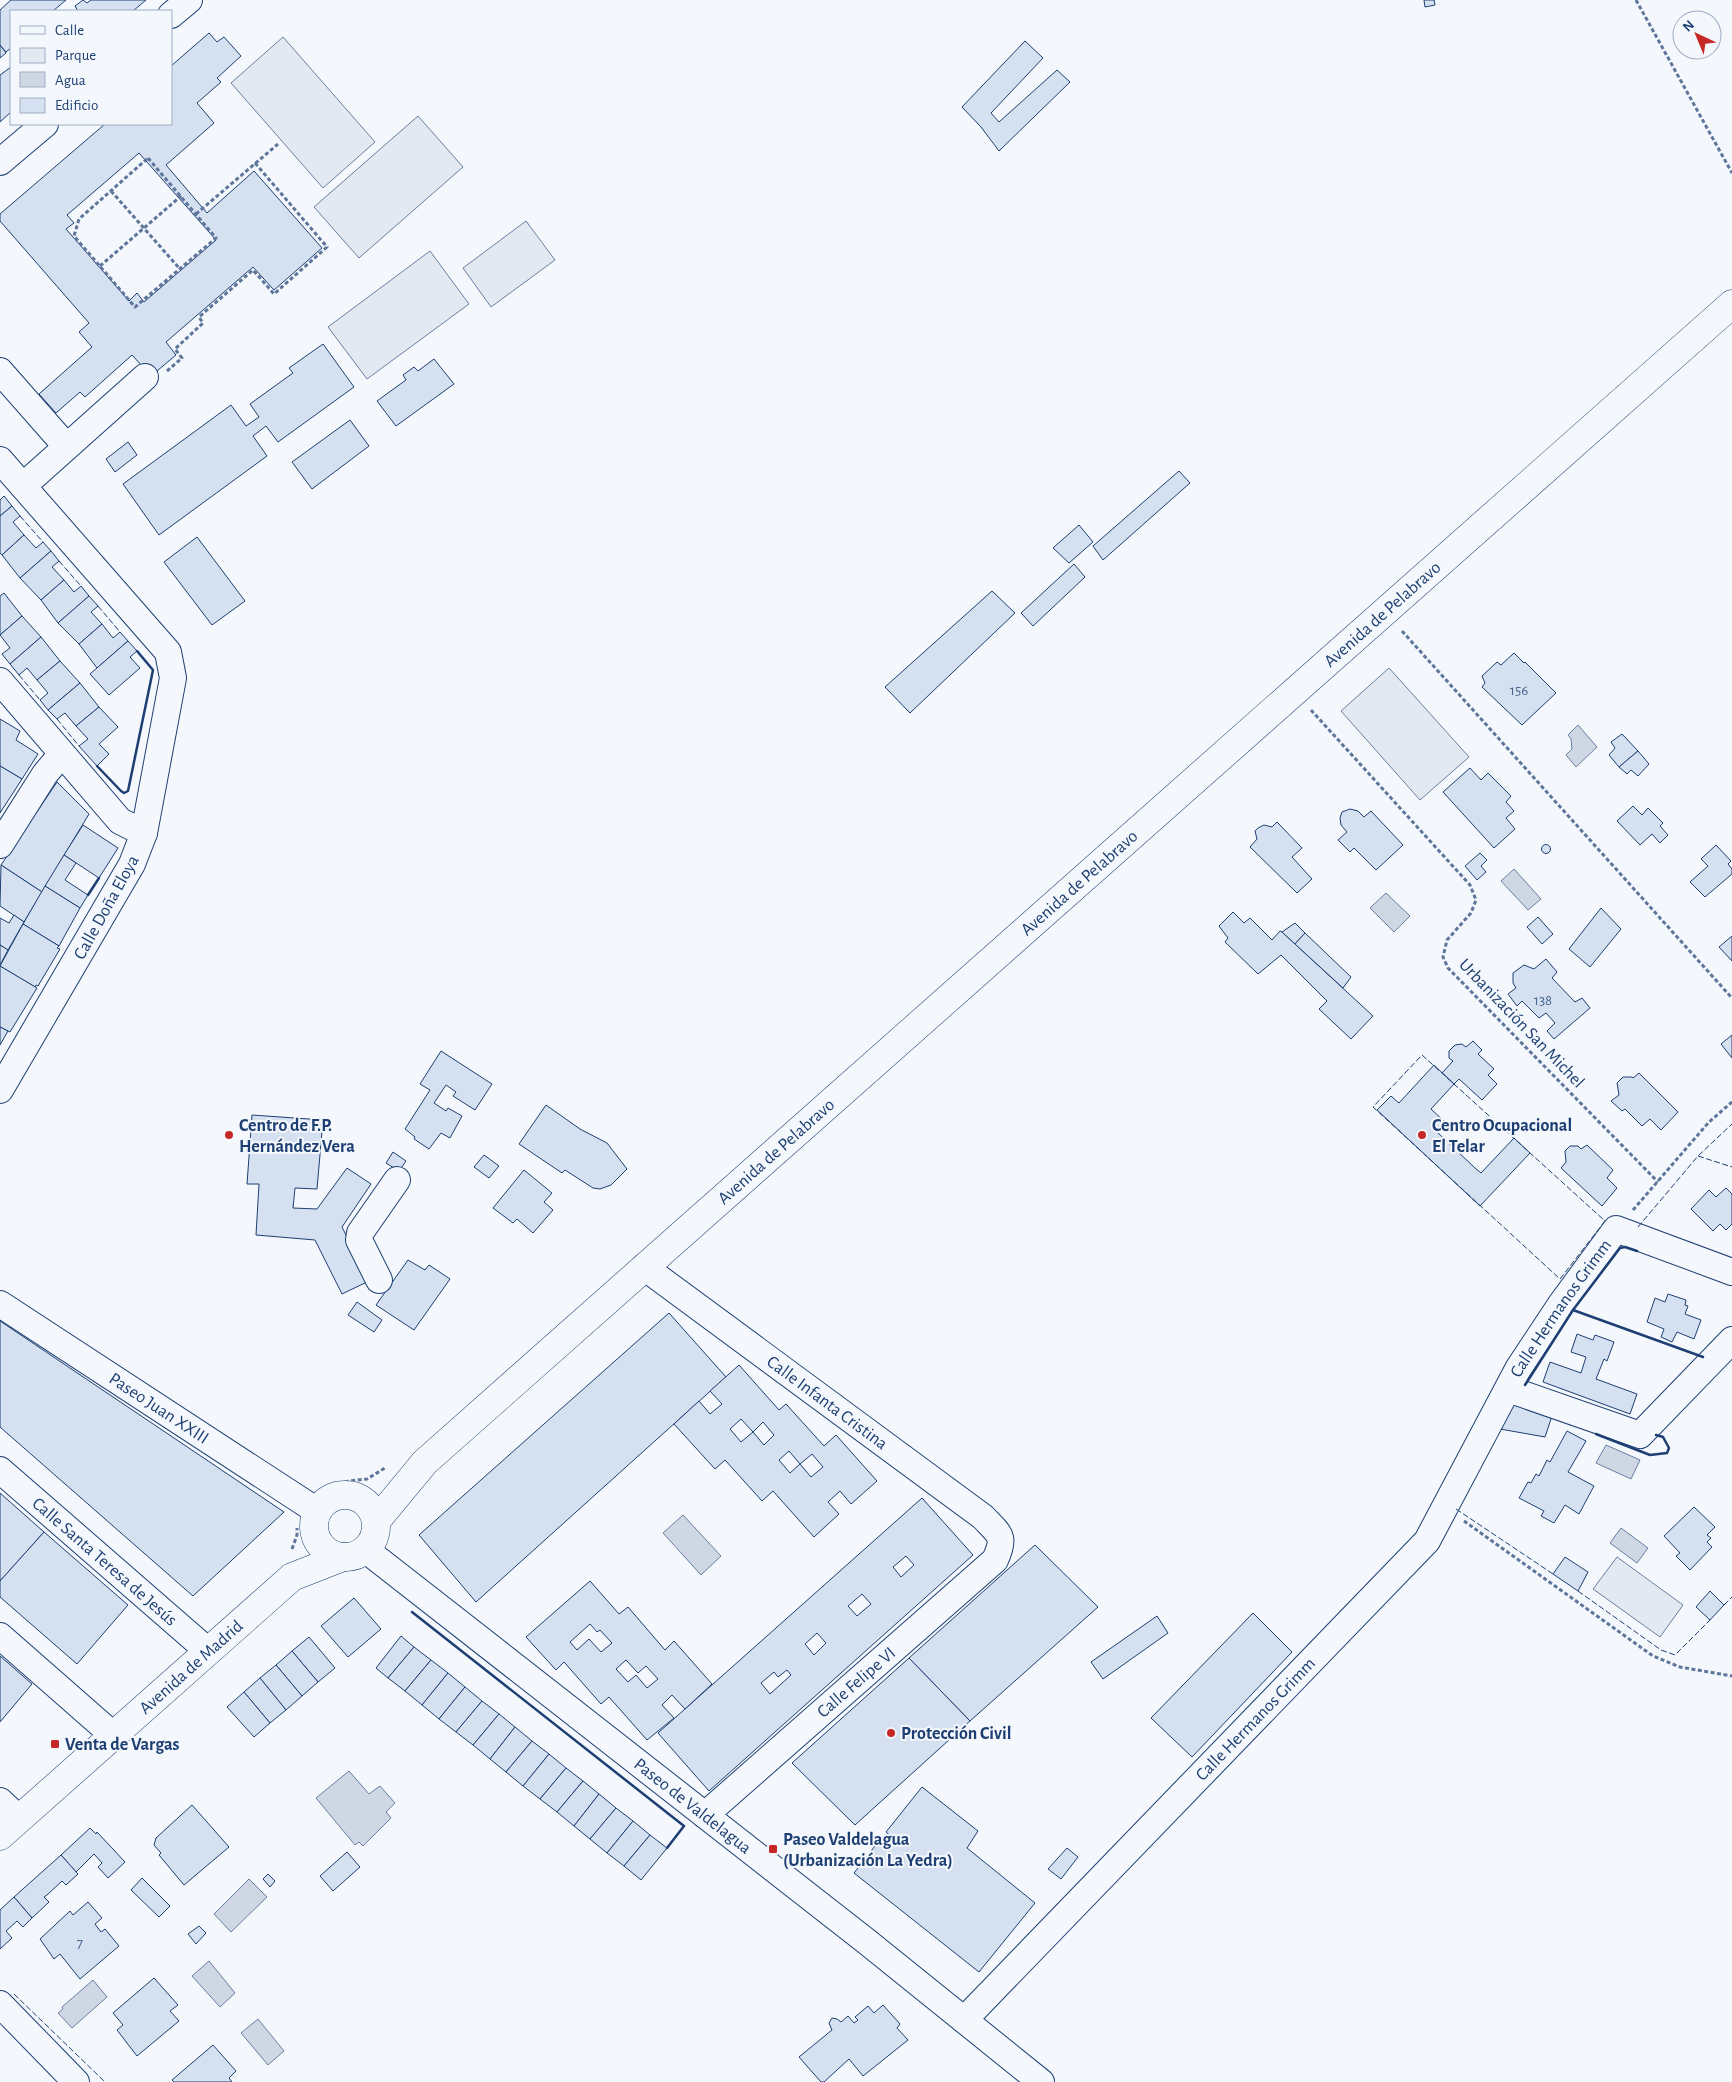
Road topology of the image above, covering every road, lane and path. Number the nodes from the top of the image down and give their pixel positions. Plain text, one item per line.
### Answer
1 (189, 0) edge
2 (1636, 0) edge
3 (172, 14) edge
4 (44, 125) edge
5 (278, 144) dead end
6 (0, 162) edge
7 (255, 163) junction
8 (1732, 173) edge
9 (111, 191) junction
10 (180, 196) junction
11 (196, 214) junction
12 (144, 228) junction
13 (100, 266) junction
14 (180, 269) junction
15 (1732, 304) edge
16 (0, 371) edge
17 (146, 377) joint
18 (66, 446) junction
19 (0, 460) edge
20 (23, 486) junction
21 (1384, 612) junction
22 (1, 685) edge
23 (1294, 692) junction
24 (61, 755) junction
25 (144, 833) junction
26 (0, 845) edge
27 (1732, 998) edge
28 (0, 1090) edge
29 (1732, 1102) edge
30 (397, 1180) dead end
31 (1658, 1182) junction
32 (1616, 1229) junction
33 (644, 1267) junction
34 (1732, 1272) edge
35 (379, 1280) dead end
36 (0, 1304) edge
37 (1732, 1340) edge
38 (1508, 1389) junction
39 (425, 1462) junction
40 (0, 1470) edge
41 (359, 1497) junction
42 (1445, 1509) junction
43 (377, 1520) junction
44 (316, 1521) junction
45 (1002, 1545) joint
46 (355, 1553) junction
47 (292, 1577) junction
48 (0, 1636) edge
49 (208, 1651) junction
50 (1732, 1676) edge
51 (114, 1736) junction
52 (0, 1801) edge
53 (705, 1815) junction
54 (10, 1828) edge
55 (0, 2004) edge
56 (964, 2020) junction
57 (76, 2082) edge
58 (1041, 2082) edge

1 - 3 street
2 - 8 path
4 - 6 street
5 - 7 path
7 - 11 path
7 - 17 path
9 - 10 path
9 - 12 path
9 - 13 path
10 - 11 path
10 - 12 path
11 - 14 path
12 - 13 path
12 - 14 path
13 - 14 path
15 - 21 highway, Avenida de Pelabravo
16 - 18 street
17 - 18 street
18 - 20 street
19 - 20 street
20 - 25 street, Calle Doña Eloya
21 - 23 highway, Avenida de Pelabravo
21 - 27 path
22 - 24 street
23 - 31 path, Urbanización San Michel
23 - 33 highway, Avenida de Pelabravo
24 - 25 street
24 - 26 street
25 - 28 street, Calle Doña Eloya
29 - 31 path, Calle Hermanos Grimm
30 - 35 street
31 - 32 path, Calle Hermanos Grimm
32 - 34 street, Calle Hermanos Grimm
32 - 38 street, Calle Hermanos Grimm
33 - 39 highway, Avenida de Pelabravo
33 - 45 street, Calle Infanta Cristina
36 - 44 street, Paseo Juan XXIII
37 - 38 street, Calle Hermanos Grimm
38 - 42 street, Calle Hermanos Grimm
39 - 41 highway, Avenida de Pelabravo
39 - 43 highway, Avenida de Pelabravo
40 - 49 street, Calle Santa Teresa de Jesús
41 - 43 highway
41 - 44 highway
42 - 50 path
42 - 56 street, Calle Hermanos Grimm
43 - 46 highway
44 - 46 highway
44 - 47 highway, Avenida de Madrid
45 - 53 street, Calle Felipe VI
46 - 47 highway, Avenida de Madrid
46 - 53 street, Paseo de Valdelagua
47 - 49 highway, Avenida de Madrid
48 - 51 street
49 - 51 highway, Avenida de Madrid
51 - 54 highway, Avenida de Madrid
52 - 54 street
53 - 56 street, Paseo de Valdelagua
55 - 57 street
56 - 58 street, Paseo de Valdelagua

